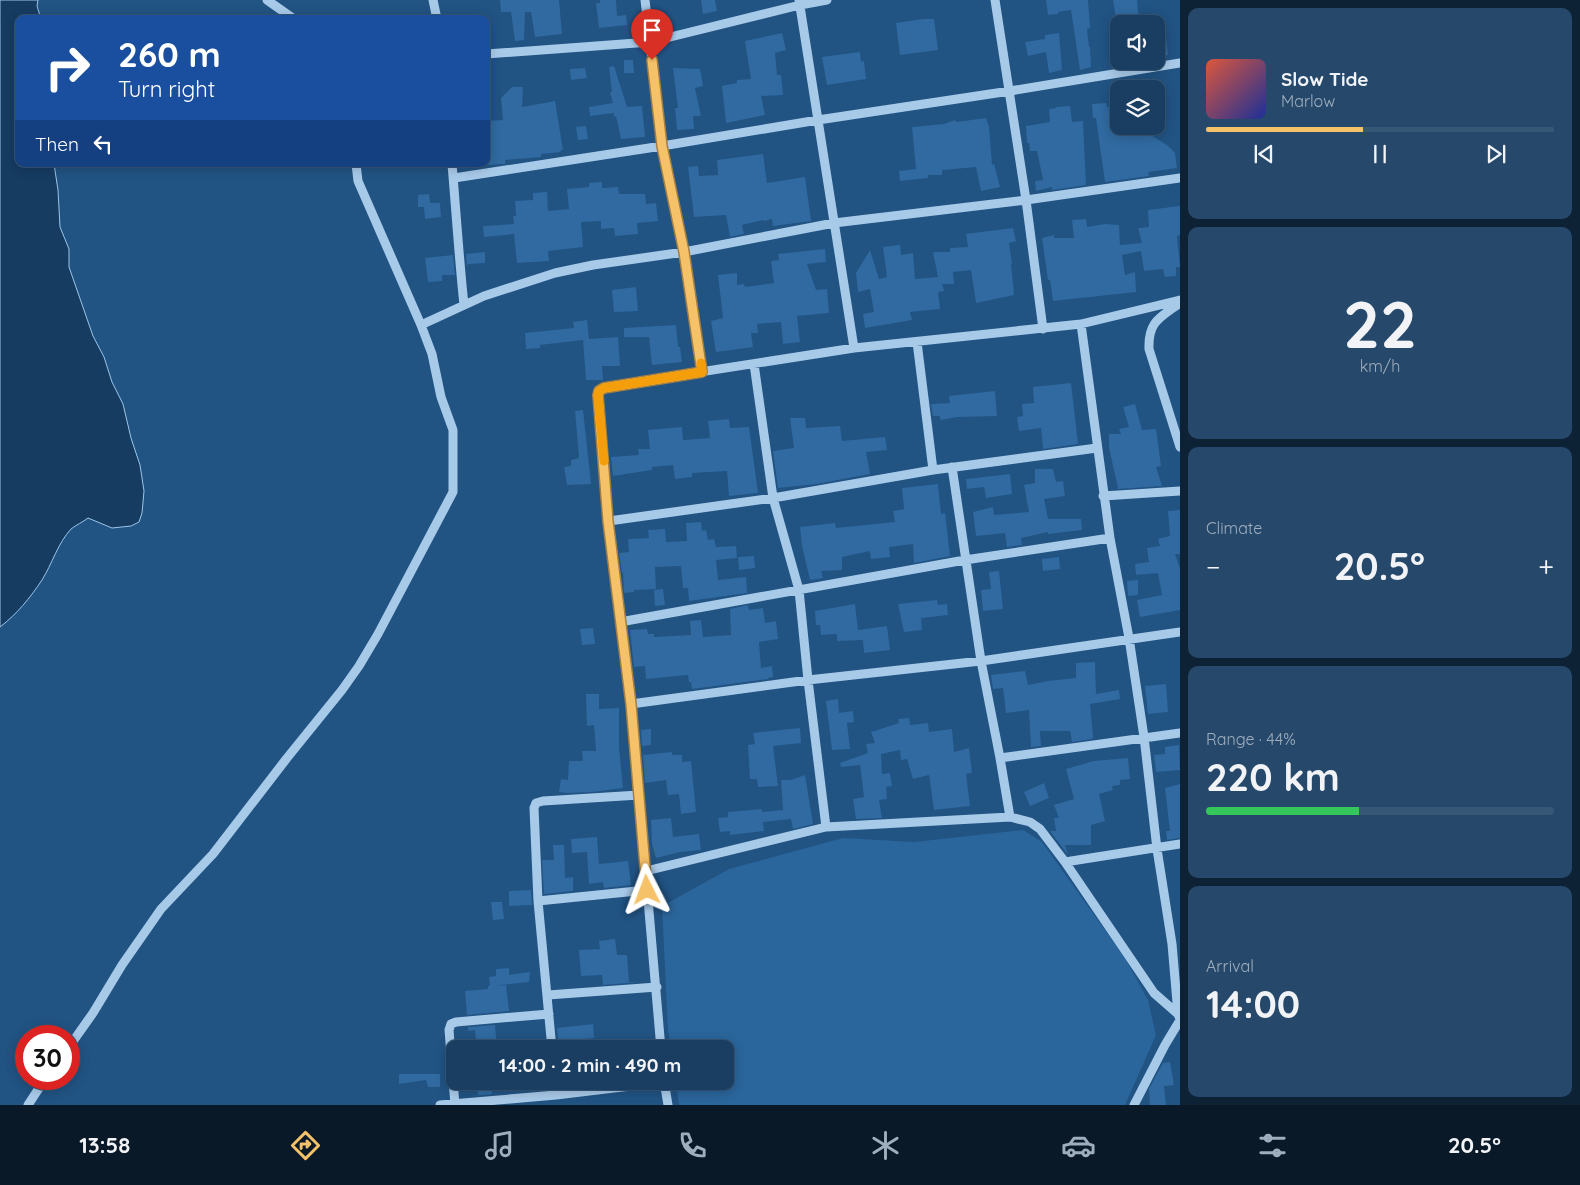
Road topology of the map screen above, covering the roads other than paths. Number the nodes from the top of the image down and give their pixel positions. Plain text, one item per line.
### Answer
1 (267, 0) edge
2 (433, 0) edge
3 (645, 0) edge
4 (827, 0) edge
5 (994, 0) edge
6 (800, 2) edge
7 (288, 15) edge
8 (436, 15) edge
9 (650, 42) junction
10 (490, 54) edge
11 (1180, 63) edge
12 (1010, 91) junction
13 (818, 120) junction
14 (662, 146) junction
15 (356, 167) edge
16 (452, 167) edge
17 (454, 178) junction
18 (1180, 178) edge
19 (1026, 200) junction
20 (834, 223) junction
21 (684, 252) junction
22 (1180, 302) edge
23 (464, 305) junction
24 (1080, 324) junction
25 (421, 325) junction
26 (1043, 329) junction
27 (917, 342) junction
28 (854, 348) junction
29 (754, 364) junction
30 (702, 372) junction
31 (1179, 443) edge
32 (1097, 448) junction
33 (952, 467) junction
34 (934, 470) junction
35 (1180, 491) edge
36 (1104, 496) junction
37 (774, 498) junction
38 (608, 521) junction
39 (1110, 538) junction
40 (965, 560) junction
41 (799, 590) junction
42 (620, 622) junction
43 (1180, 632) edge
44 (1129, 638) junction
45 (980, 661) junction
46 (808, 680) junction
47 (631, 704) junction
48 (1180, 733) edge
49 (1144, 737) junction
50 (1000, 758) junction
51 (639, 795) junction
52 (1010, 817) junction
53 (826, 827) junction
54 (1180, 844) edge
55 (1156, 848) junction
56 (1065, 862) junction
57 (646, 871) junction
58 (647, 890) junction
59 (538, 901) junction
60 (1176, 943) edge
61 (657, 987) junction
62 (548, 995) junction
63 (549, 1014) junction
64 (1179, 1018) edge
65 (80, 1031) edge
66 (551, 1040) edge
67 (661, 1040) edge
68 (38, 1090) edge
69 (556, 1090) edge
70 (598, 1090) edge
71 (665, 1090) edge
72 (556, 1095) junction
73 (455, 1104) edge
74 (28, 1105) edge
75 (440, 1105) edge
76 (668, 1105) edge
77 (1134, 1105) edge

1 - 7 street
2 - 8 street
3 - 9 street
4 - 6 street
5 - 12 street
6 - 9 street
6 - 13 street
9 - 10 street
9 - 14 street
11 - 12 street
12 - 13 street
12 - 19 street
13 - 14 street
13 - 20 street
14 - 17 street
14 - 21 street
15 - 25 street
16 - 17 street
17 - 23 street
18 - 19 street
19 - 20 street
19 - 26 street
20 - 21 street
20 - 28 street
21 - 23 street
21 - 30 street
22 - 24 street
22 - 31 street
23 - 25 street
24 - 26 street
24 - 32 street
25 - 65 street
26 - 27 street
27 - 28 street
27 - 34 street
28 - 29 street
29 - 30 street
29 - 37 street
30 - 38 street
32 - 33 street
32 - 36 street
33 - 34 street
33 - 40 street
34 - 37 street
35 - 36 street
36 - 39 street
37 - 38 street
37 - 41 street
38 - 42 street
39 - 40 street
39 - 44 street
40 - 41 street
40 - 45 street
41 - 42 street
41 - 46 street
42 - 47 street
43 - 44 street
44 - 45 street
44 - 49 street
45 - 46 street
45 - 50 street
46 - 47 street
46 - 53 street
47 - 51 street
48 - 49 street
49 - 50 street
49 - 55 street
50 - 52 street
51 - 57 street
51 - 59 street
52 - 53 street
52 - 56 street
53 - 57 street
54 - 55 street
55 - 56 street
55 - 60 street
56 - 64 street
57 - 58 street
58 - 59 street
58 - 61 street
59 - 62 street
60 - 64 street
61 - 62 street
61 - 67 street
62 - 63 street
63 - 66 street
63 - 73 street
64 - 77 street
68 - 74 street
69 - 72 street
70 - 72 street
71 - 76 street
72 - 73 street
73 - 75 street

